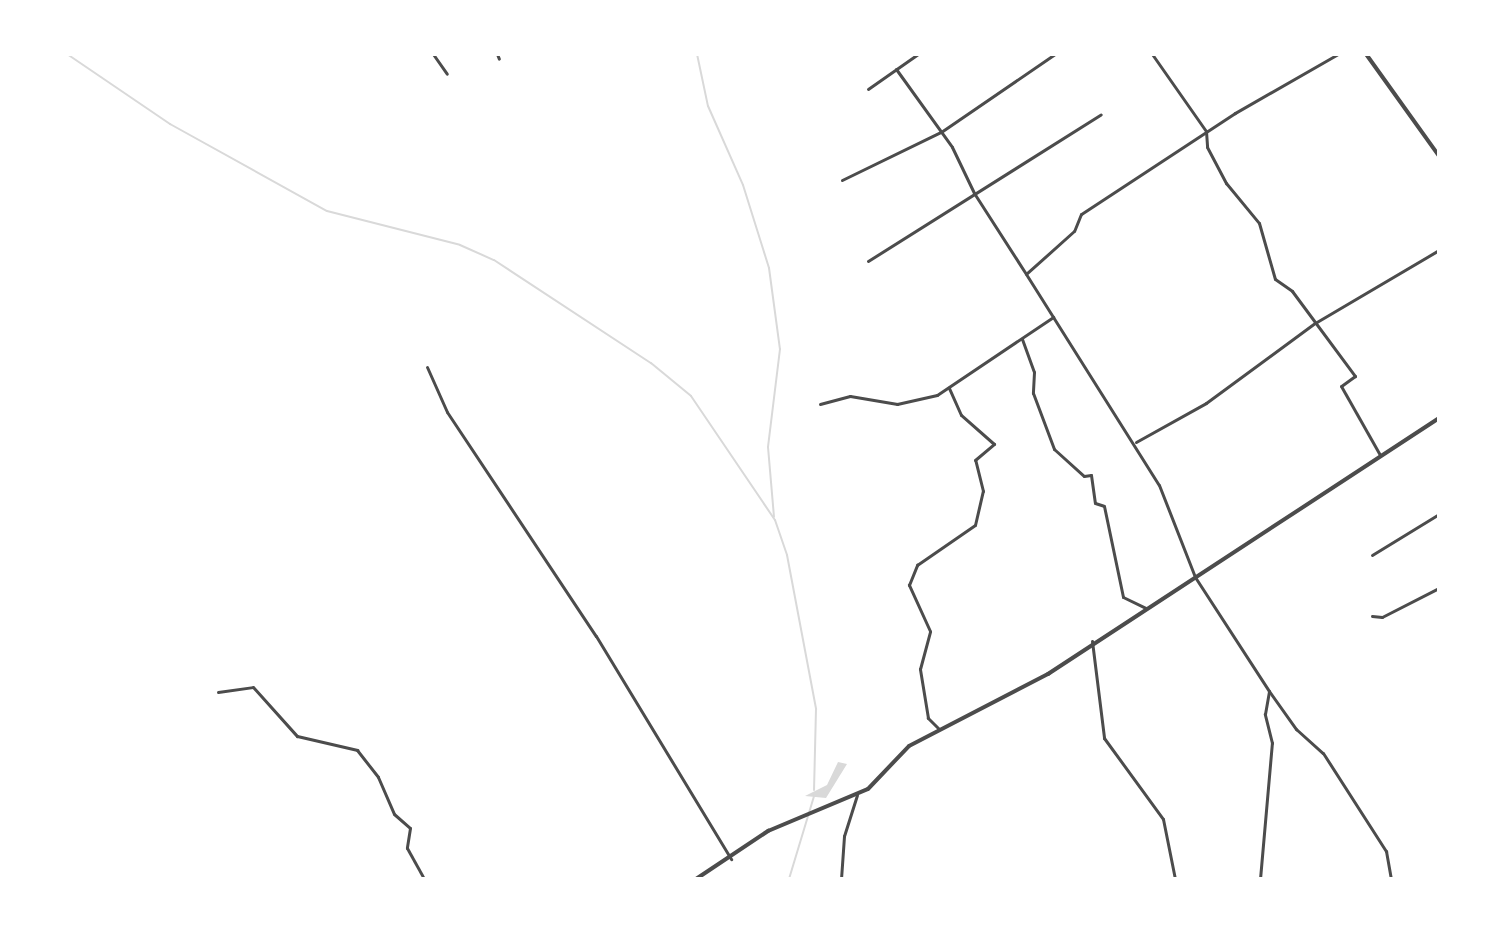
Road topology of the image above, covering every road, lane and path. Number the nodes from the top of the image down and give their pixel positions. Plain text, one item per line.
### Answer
1 (433, 54) edge
2 (497, 54) edge
3 (918, 54) edge
4 (1055, 54) edge
5 (1152, 54) edge
6 (1338, 54) edge
7 (1366, 54) edge
8 (499, 59) dead end
9 (896, 69) junction
10 (447, 74) dead end
11 (868, 89) dead end
12 (1101, 114) dead end
13 (1206, 131) junction
14 (941, 132) junction
15 (1439, 156) edge
16 (842, 180) dead end
17 (974, 193) junction
18 (1439, 250) edge
19 (868, 261) dead end
20 (1026, 274) junction
21 (1053, 317) junction
22 (1315, 323) junction
23 (1022, 339) junction
24 (427, 367) dead end
25 (949, 388) junction
26 (820, 404) dead end
27 (1439, 418) edge
28 (1135, 443) junction
29 (1380, 455) junction
30 (1439, 514) edge
31 (1372, 555) dead end
32 (1195, 577) junction
33 (1439, 588) edge
34 (1148, 609) junction
35 (1372, 616) dead end
36 (1092, 641) junction
37 (1269, 691) junction
38 (218, 692) dead end
39 (941, 731) junction
40 (857, 795) junction
41 (731, 859) junction
42 (424, 879) edge
43 (696, 879) edge
44 (841, 879) edge
45 (1175, 879) edge
46 (1260, 879) edge
47 (1391, 879) edge

1 - 10 street
2 - 8 street
3 - 9 street
4 - 14 street
5 - 13 street
6 - 13 street
7 - 15 street
9 - 11 street
9 - 14 street
12 - 17 street
13 - 20 street
13 - 22 street
14 - 16 street
14 - 17 street
17 - 19 street
17 - 20 street
18 - 22 street
20 - 21 street
21 - 23 street
21 - 28 street
22 - 28 street
22 - 29 street
23 - 25 street
23 - 34 street
24 - 41 street
25 - 26 street
25 - 39 street
27 - 29 street
28 - 32 street
29 - 32 street
30 - 31 street
32 - 34 street
32 - 37 street
33 - 35 street
34 - 36 street
36 - 39 street
36 - 45 street
37 - 46 street
37 - 47 street
38 - 42 street
39 - 40 street
40 - 41 street
40 - 44 street
41 - 43 street

